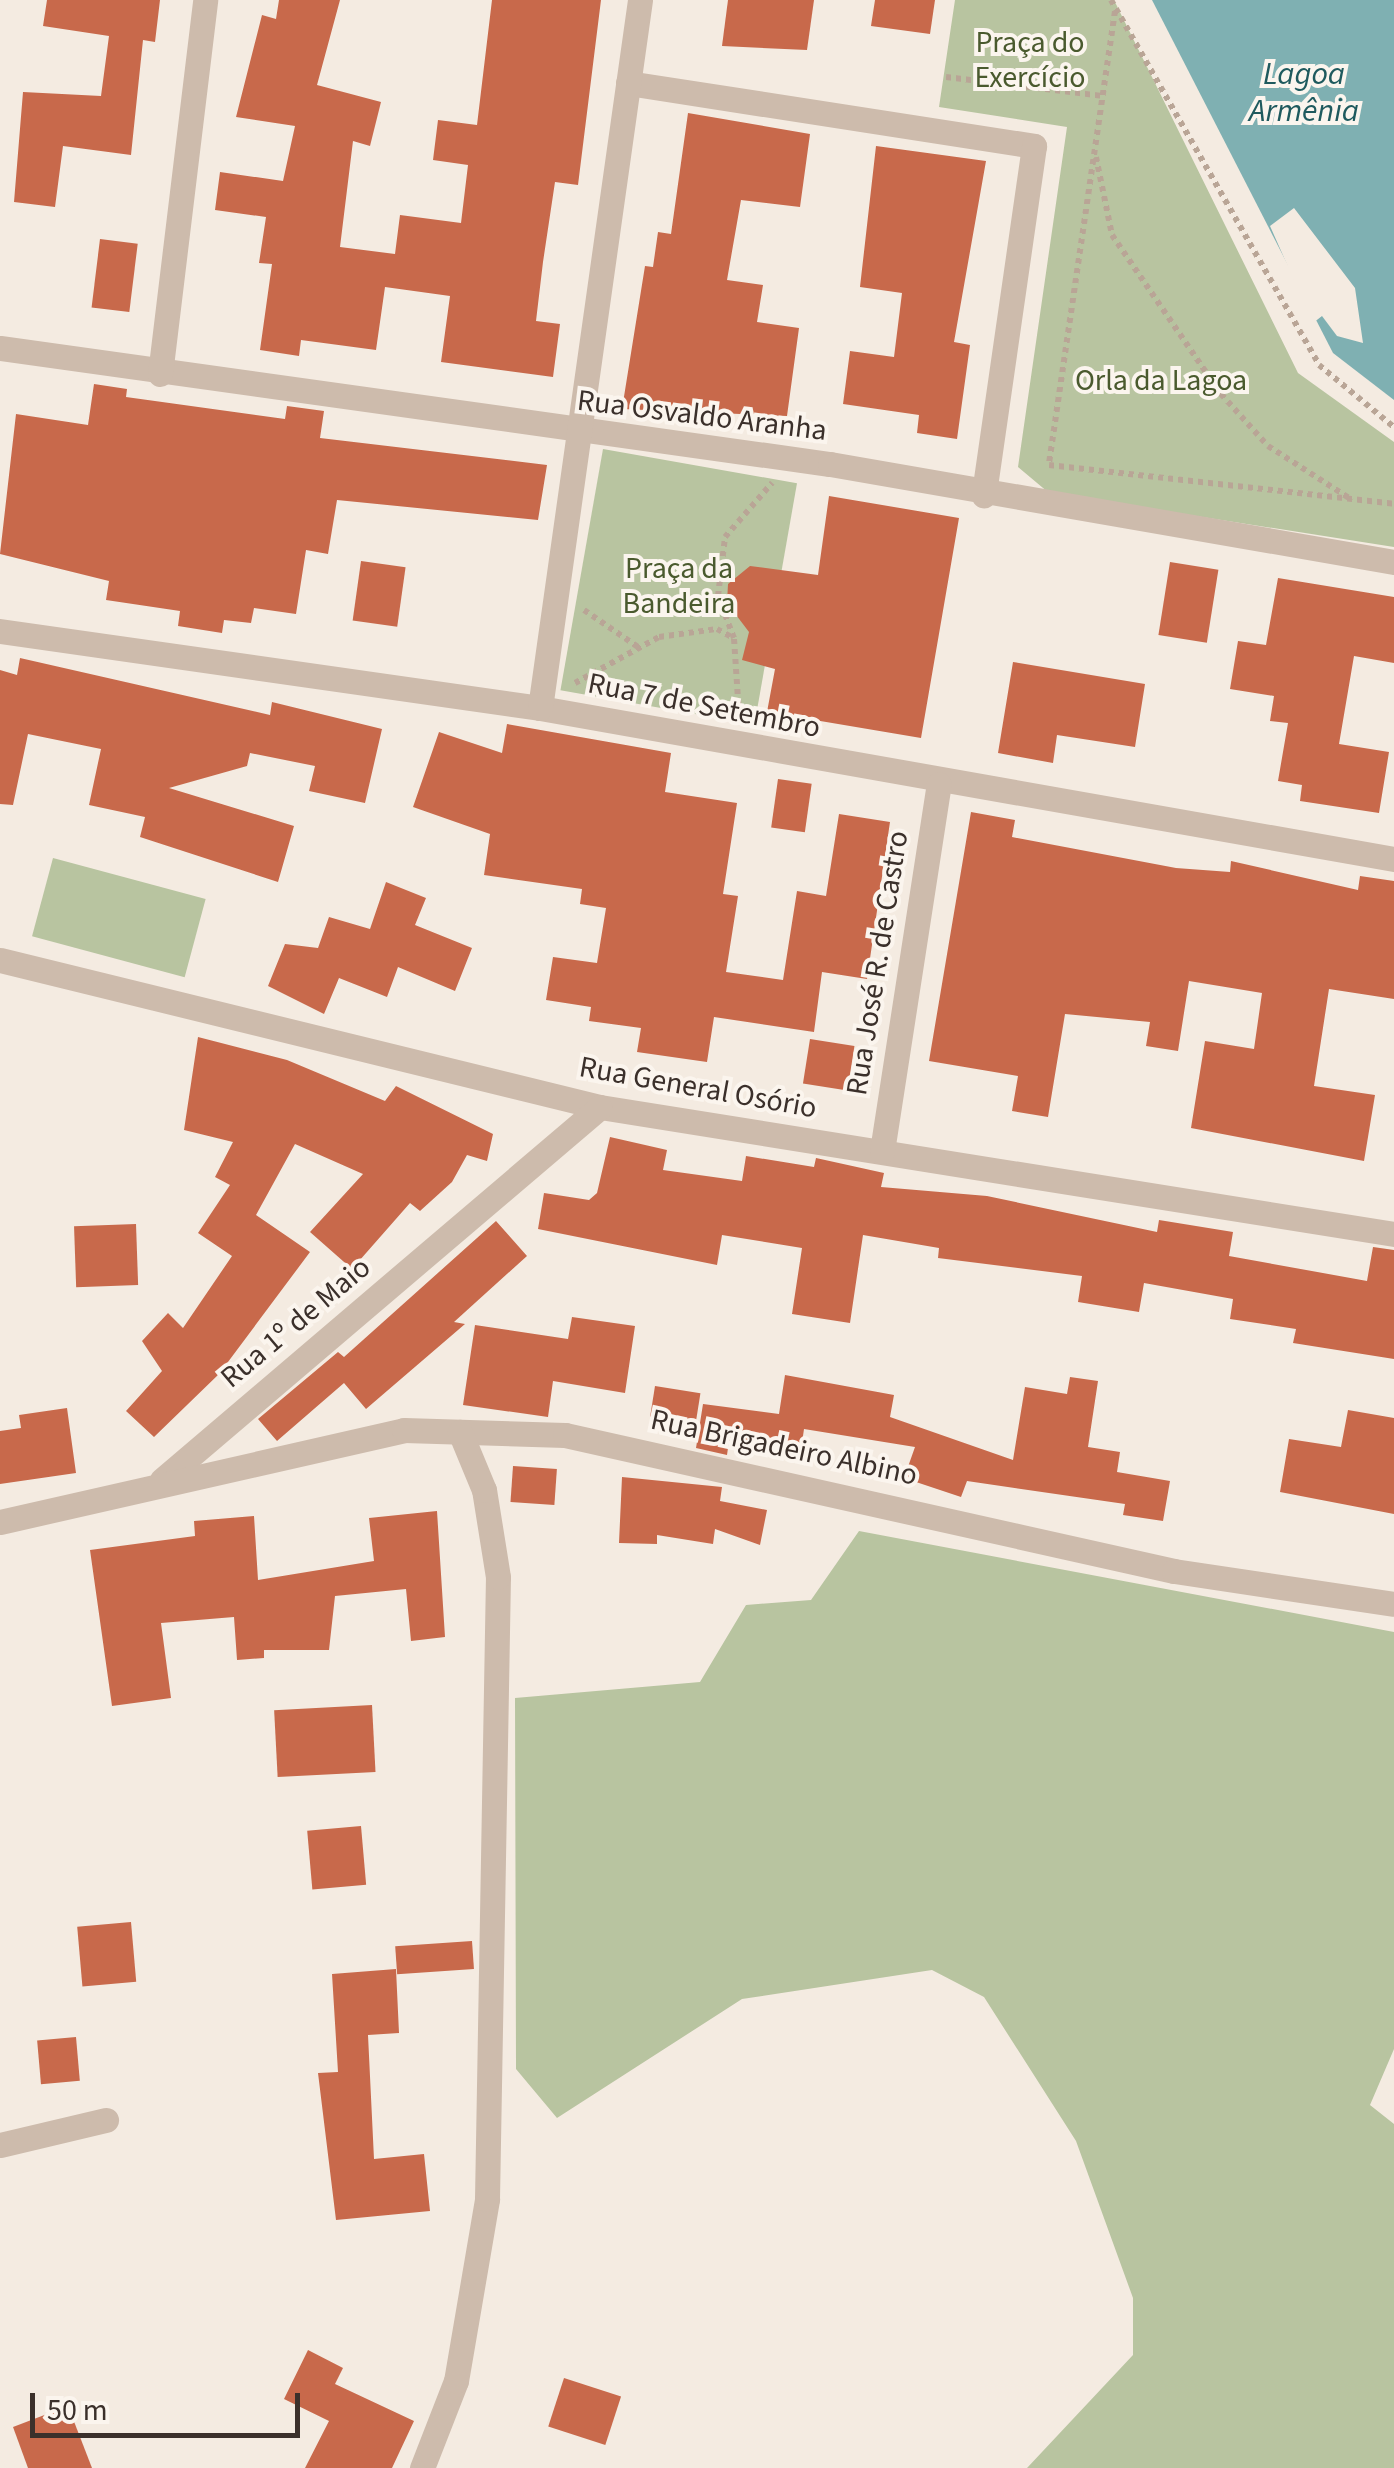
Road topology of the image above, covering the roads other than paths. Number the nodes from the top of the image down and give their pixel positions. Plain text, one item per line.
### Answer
1 (204, 0) edge
2 (640, 0) edge
3 (628, 83) junction
4 (0, 348) edge
5 (160, 374) junction
6 (578, 433) junction
7 (984, 495) junction
8 (1394, 562) edge
9 (0, 631) edge
10 (540, 708) junction
11 (939, 784) junction
12 (1394, 860) edge
13 (0, 960) edge
14 (600, 1107) junction
15 (882, 1151) junction
16 (1394, 1234) edge
17 (460, 1432) junction
18 (158, 1483) junction
19 (0, 1522) edge
20 (1394, 1604) edge
21 (106, 2120) dead end
22 (0, 2145) edge
23 (422, 2468) edge

1 - 5 street
2 - 3 street
3 - 6 street
3 - 7 street
4 - 5 street, Rua Osvaldo Aranha
5 - 6 street, Rua Osvaldo Aranha
6 - 7 street, Rua Osvaldo Aranha
6 - 10 street
7 - 8 street, Rua Osvaldo Aranha
9 - 10 street, Rua 7 de Setembro
10 - 11 street, Rua 7 de Setembro
11 - 12 street, Rua 7 de Setembro
11 - 15 street, Rua José R. de Castro
13 - 14 street, Rua General Osório
14 - 15 street, Rua General Osório
14 - 18 street, Rua 1º de Maio
15 - 16 street, Rua General Osório
17 - 18 street, Rua Brigadeiro Albino
17 - 20 street, Rua Brigadeiro Albino
17 - 23 street
18 - 19 street, Rua 1º de Maio
21 - 22 street

